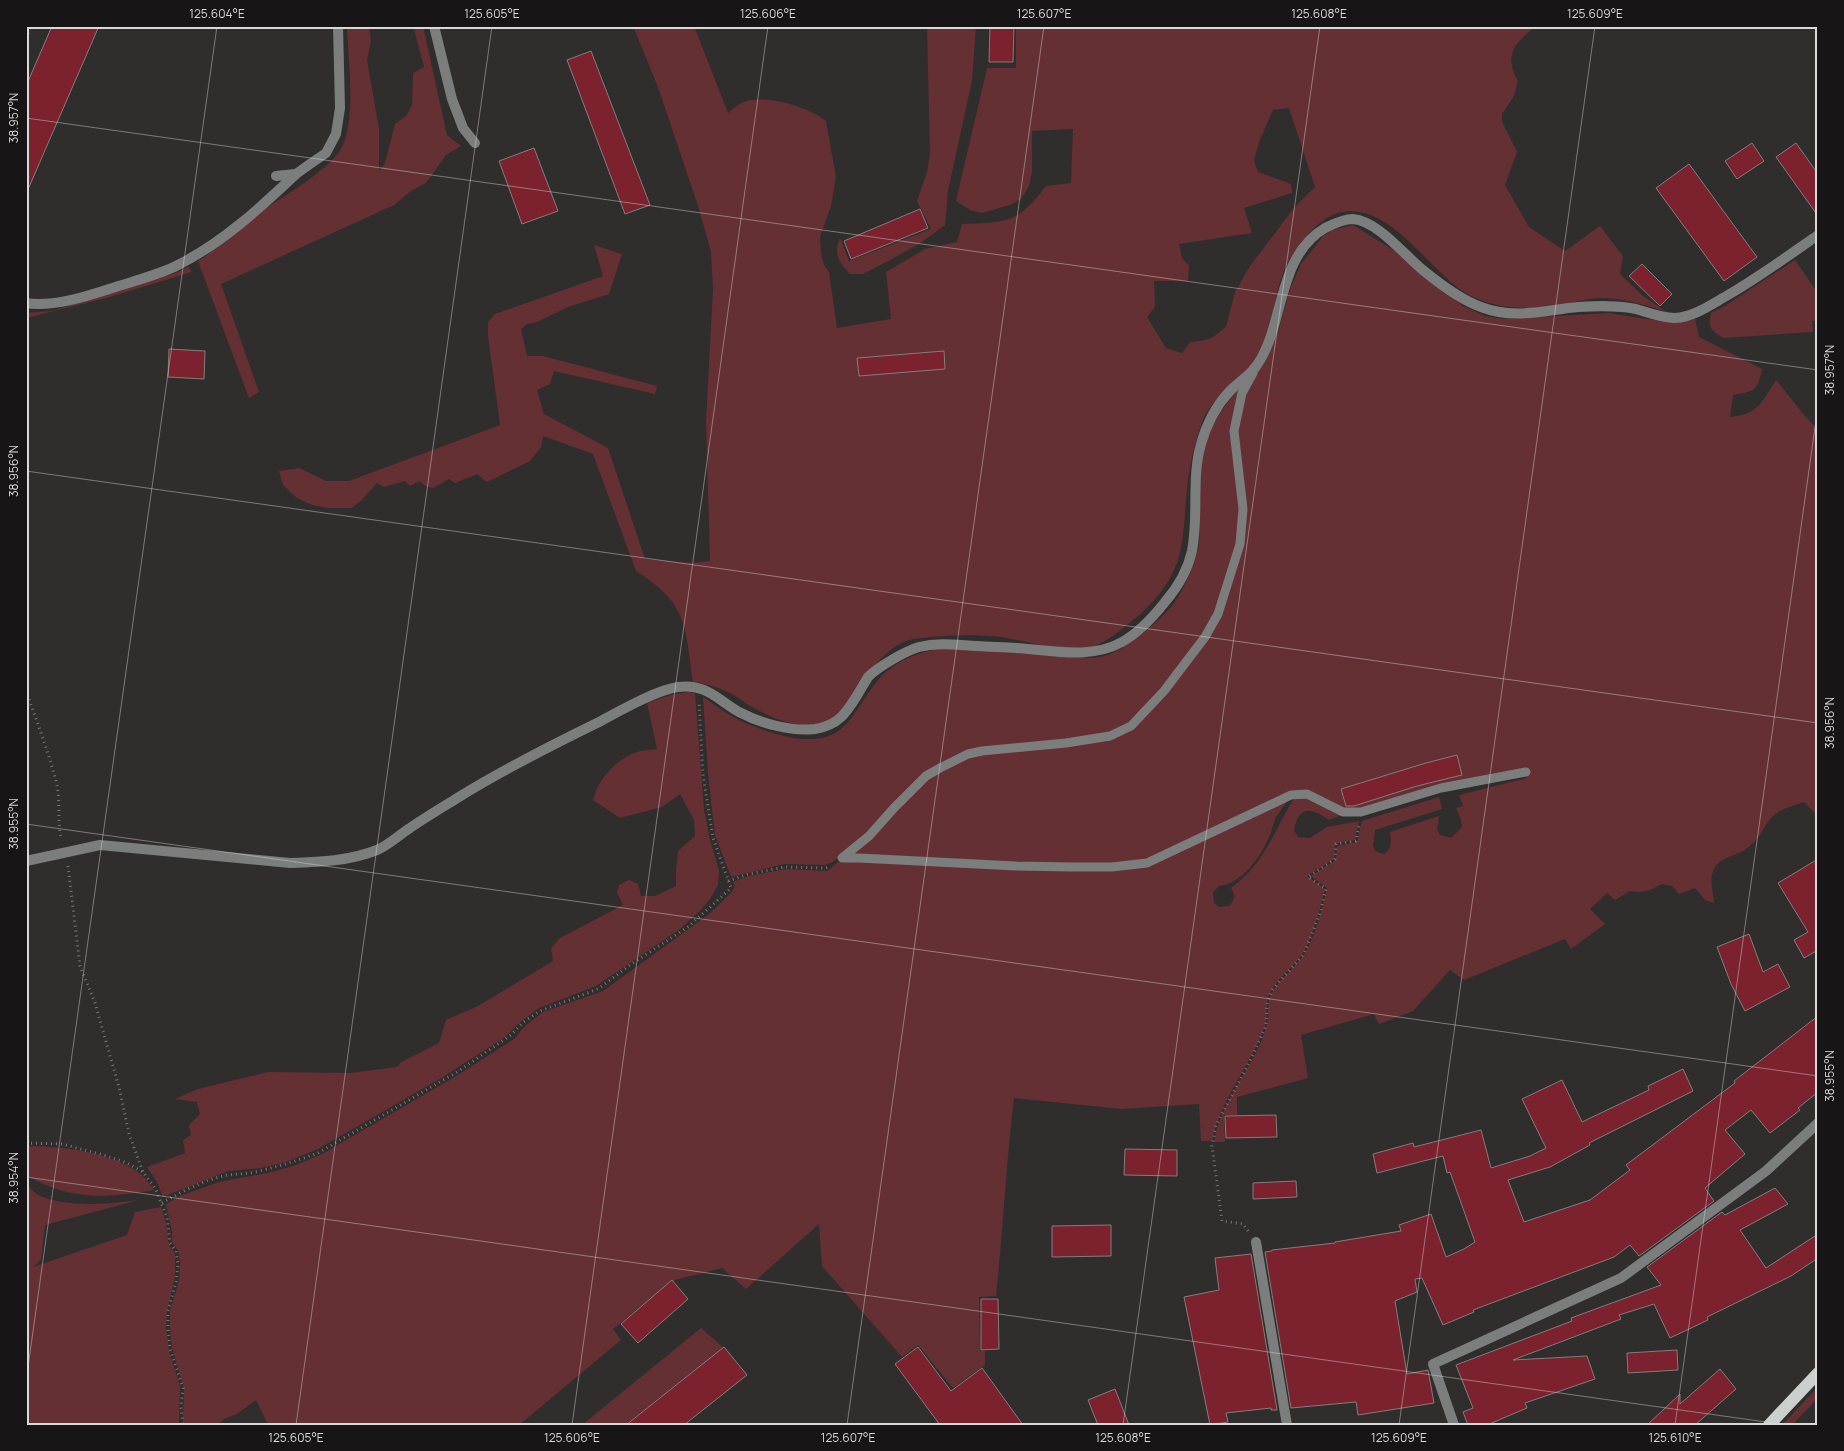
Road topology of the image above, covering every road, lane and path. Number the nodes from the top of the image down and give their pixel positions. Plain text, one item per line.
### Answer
1 (31, 26) edge
2 (338, 26) edge
3 (434, 26) edge
4 (26, 38) edge
5 (475, 142) dead end
6 (296, 174) junction
7 (276, 176) dead end
8 (1818, 235) edge
9 (26, 303) edge
10 (1255, 368) junction
11 (698, 687) junction
12 (26, 690) edge
13 (1526, 772) dead end
14 (1362, 812) junction
15 (66, 852) junction
16 (842, 858) junction
17 (26, 861) edge
18 (728, 881) junction
19 (1818, 1123) edge
20 (26, 1143) edge
21 (143, 1172) junction
22 (162, 1203) junction
23 (1256, 1242) joint
24 (1818, 1374) edge
25 (183, 1425) edge
26 (1287, 1425) edge
27 (1454, 1425) edge
28 (1769, 1425) edge

1 - 4 path
2 - 6 street
3 - 5 street
6 - 7 street
6 - 9 street
8 - 10 street
10 - 11 street
10 - 16 lane
11 - 15 street
11 - 18 path
12 - 15 path
13 - 14 lane
14 - 16 lane
14 - 23 path
15 - 17 street
15 - 21 path
16 - 18 path
18 - 22 path
19 - 27 street
20 - 21 path
21 - 22 path
22 - 25 path
23 - 26 street
24 - 28 main road

